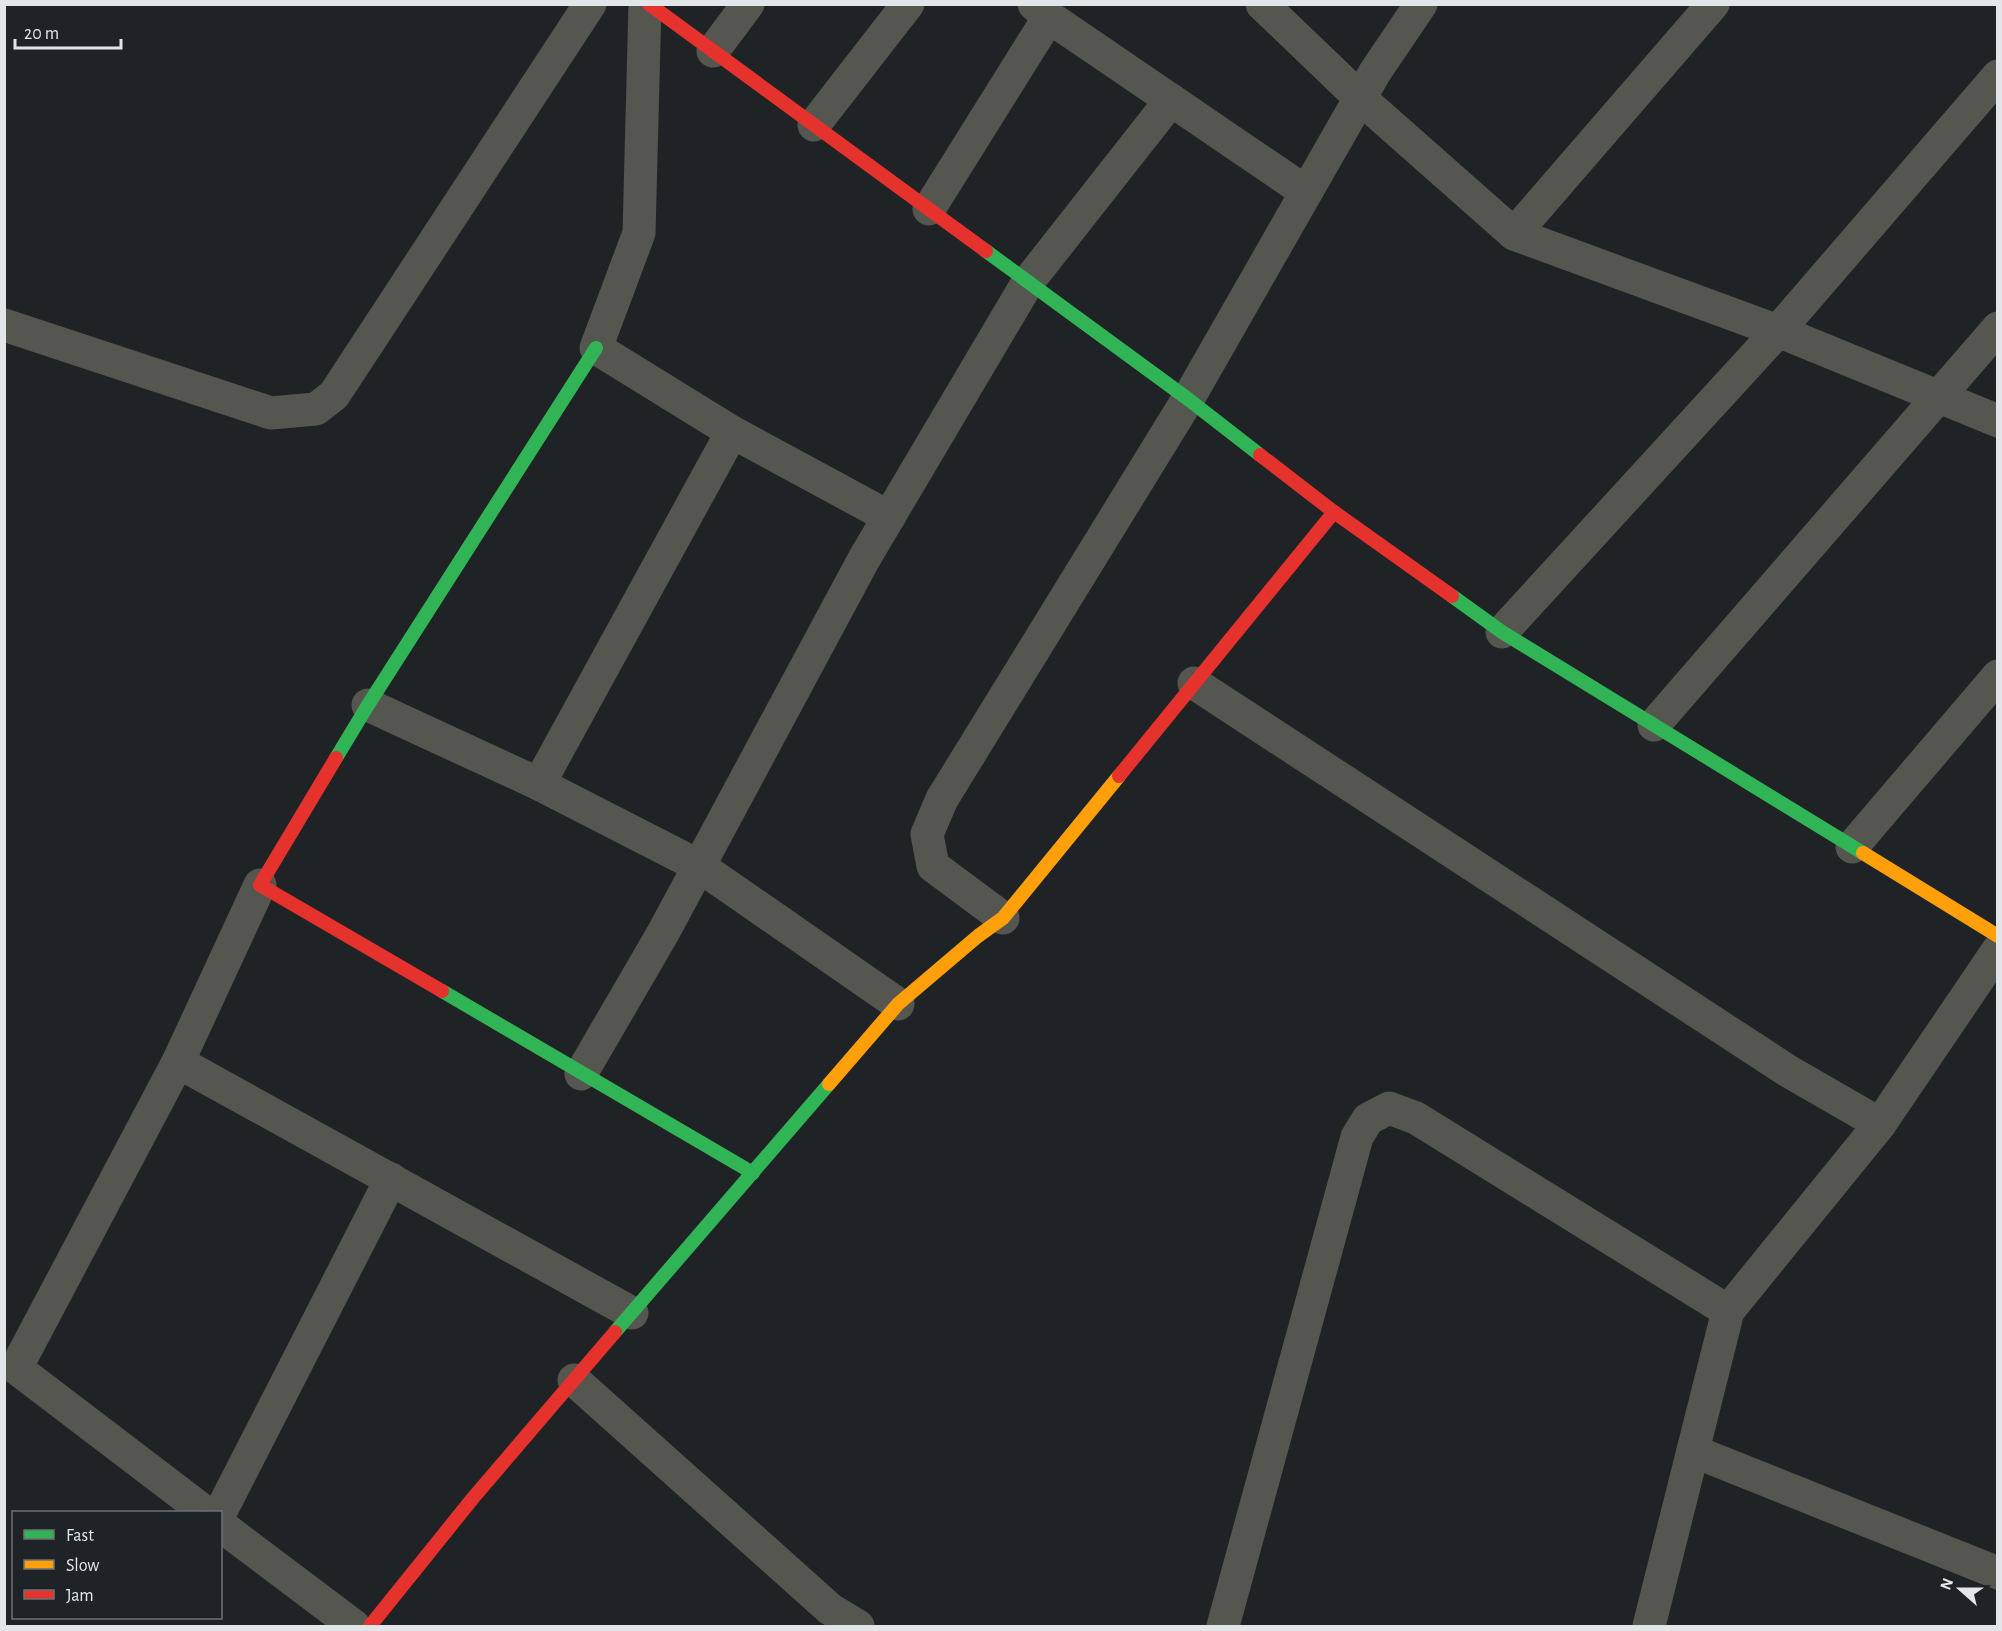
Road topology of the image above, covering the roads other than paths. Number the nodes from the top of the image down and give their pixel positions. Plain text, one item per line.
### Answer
1 (590, 4) edge
2 (647, 4) edge
3 (748, 4) edge
4 (908, 4) edge
5 (1262, 4) edge
6 (1421, 4) edge
7 (1713, 4) edge
8 (1042, 11) edge
9 (713, 51) junction
10 (1998, 75) edge
11 (1360, 98) junction
12 (1171, 100) junction
13 (814, 125) junction
14 (1306, 192) junction
15 (929, 209) junction
16 (1514, 234) junction
17 (1028, 282) junction
18 (4, 325) edge
19 (1998, 328) edge
20 (1778, 331) junction
21 (596, 348) junction
22 (1939, 396) junction
23 (1188, 399) junction
24 (1998, 421) edge
25 (732, 432) junction
26 (1334, 512) junction
27 (889, 517) junction
28 (1502, 632) junction
29 (1998, 676) edge
30 (1194, 683) junction
31 (368, 705) junction
32 (1654, 725) junction
33 (539, 784) junction
34 (1852, 847) junction
35 (699, 866) junction
36 (260, 885) junction
37 (1003, 918) junction
38 (1998, 936) edge
39 (1998, 950) edge
40 (898, 1004) junction
41 (178, 1062) junction
42 (581, 1074) junction
43 (1880, 1124) junction
44 (753, 1173) junction
45 (391, 1179) junction
46 (1728, 1311) junction
47 (632, 1313) junction
48 (574, 1380) junction
49 (1693, 1451) junction
50 (204, 1511) edge
51 (221, 1511) edge
52 (222, 1527) edge
53 (1998, 1573) edge
54 (354, 1626) edge
55 (370, 1626) edge
56 (858, 1626) edge
57 (1222, 1626) edge
58 (1649, 1626) edge

1 - 18 street
2 - 9 street
2 - 21 street
3 - 9 street
4 - 13 street
5 - 11 street
6 - 11 street
7 - 16 street
8 - 12 street
8 - 15 street
9 - 13 street
10 - 20 street
11 - 14 street
11 - 16 street
12 - 14 street
12 - 17 street
13 - 15 street
14 - 23 street
15 - 17 street
16 - 20 street
17 - 23 street
17 - 27 street
19 - 22 street
20 - 22 street
20 - 28 street
21 - 25 street
21 - 31 street
22 - 24 street
22 - 32 street
23 - 26 street
23 - 37 street
25 - 27 street
25 - 33 street
26 - 28 street
26 - 30 street
27 - 35 street
28 - 32 street
29 - 34 street
30 - 37 street
30 - 43 street
31 - 33 street
31 - 36 street
32 - 34 street
33 - 35 street
34 - 38 street
35 - 40 street
35 - 42 street
36 - 41 street
36 - 42 street
37 - 40 street
39 - 43 street
40 - 44 street
41 - 45 street
41 - 50 street
42 - 44 street
43 - 46 street
44 - 47 street
45 - 47 street
45 - 51 street
46 - 49 street
46 - 57 street
47 - 48 street
48 - 55 street
48 - 56 street
49 - 53 street
49 - 58 street
52 - 54 street

